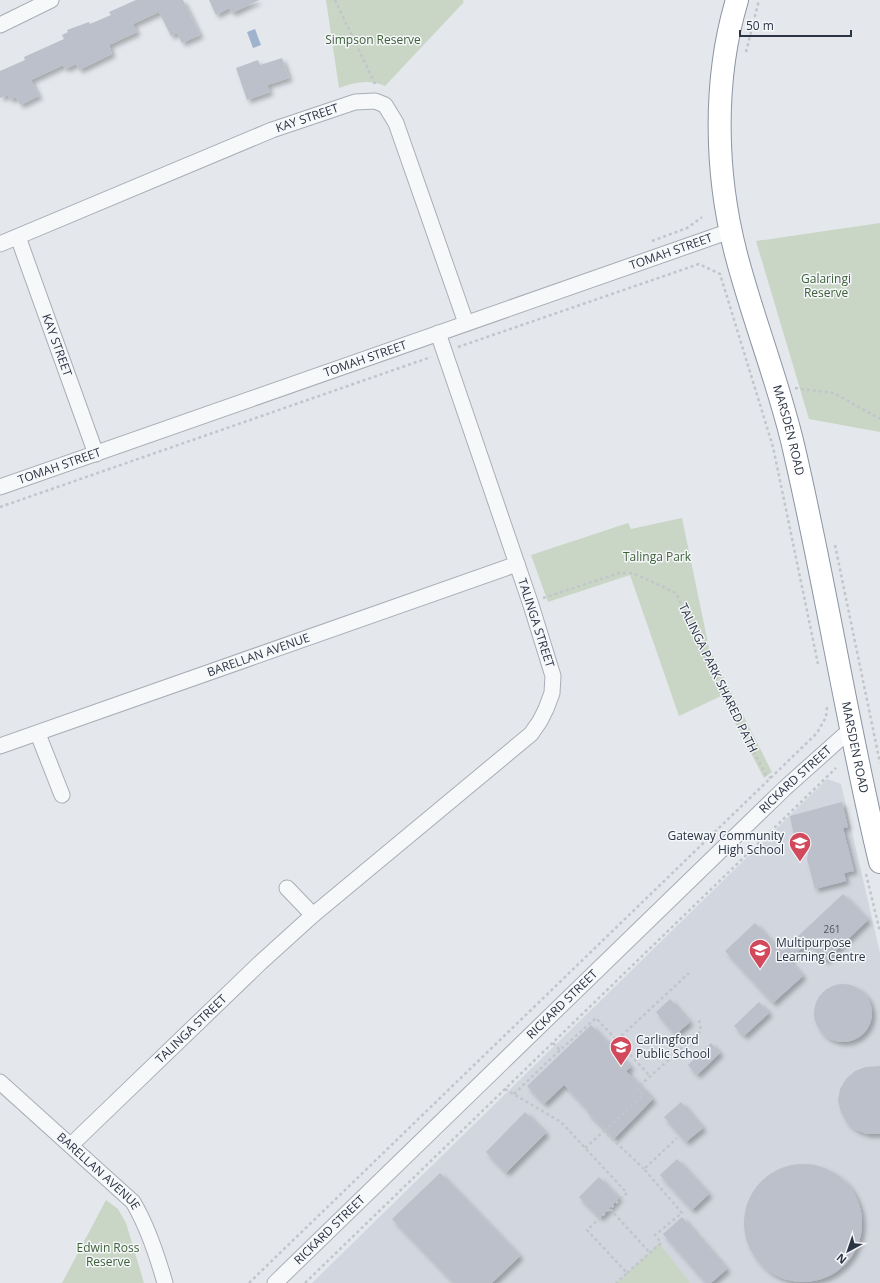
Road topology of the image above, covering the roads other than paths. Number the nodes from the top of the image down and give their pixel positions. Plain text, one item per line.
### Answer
1 (51, 0) edge
2 (737, 0) edge
3 (0, 25) edge
4 (730, 231) junction
5 (18, 237) junction
6 (0, 244) edge
7 (466, 323) junction
8 (438, 333) junction
9 (96, 454) junction
10 (0, 487) edge
11 (517, 564) junction
12 (851, 729) junction
13 (38, 734) junction
14 (0, 746) edge
15 (62, 794) dead end
16 (873, 866) edge
17 (287, 888) dead end
18 (313, 915) junction
19 (0, 1082) edge
20 (71, 1145) junction
21 (165, 1283) edge
22 (275, 1283) edge

1 - 3 street
2 - 4 highway, MARSDEN ROAD
4 - 7 street, TOMAH STREET
4 - 12 highway, MARSDEN ROAD
5 - 6 street, KAY STREET
5 - 7 street, KAY STREET
5 - 9 street, KAY STREET
7 - 8 street, TOMAH STREET
8 - 9 street, TOMAH STREET
8 - 11 street, TALINGA STREET
9 - 10 street, TOMAH STREET
11 - 13 street, BARELLAN AVENUE
11 - 18 street, TALINGA STREET
12 - 16 highway, MARSDEN ROAD
12 - 22 street, RICKARD STREET
13 - 14 street, BARELLAN AVENUE
13 - 15 street
17 - 18 street
18 - 20 street, TALINGA STREET
19 - 20 street, BARELLAN AVENUE
20 - 21 street, BARELLAN AVENUE

